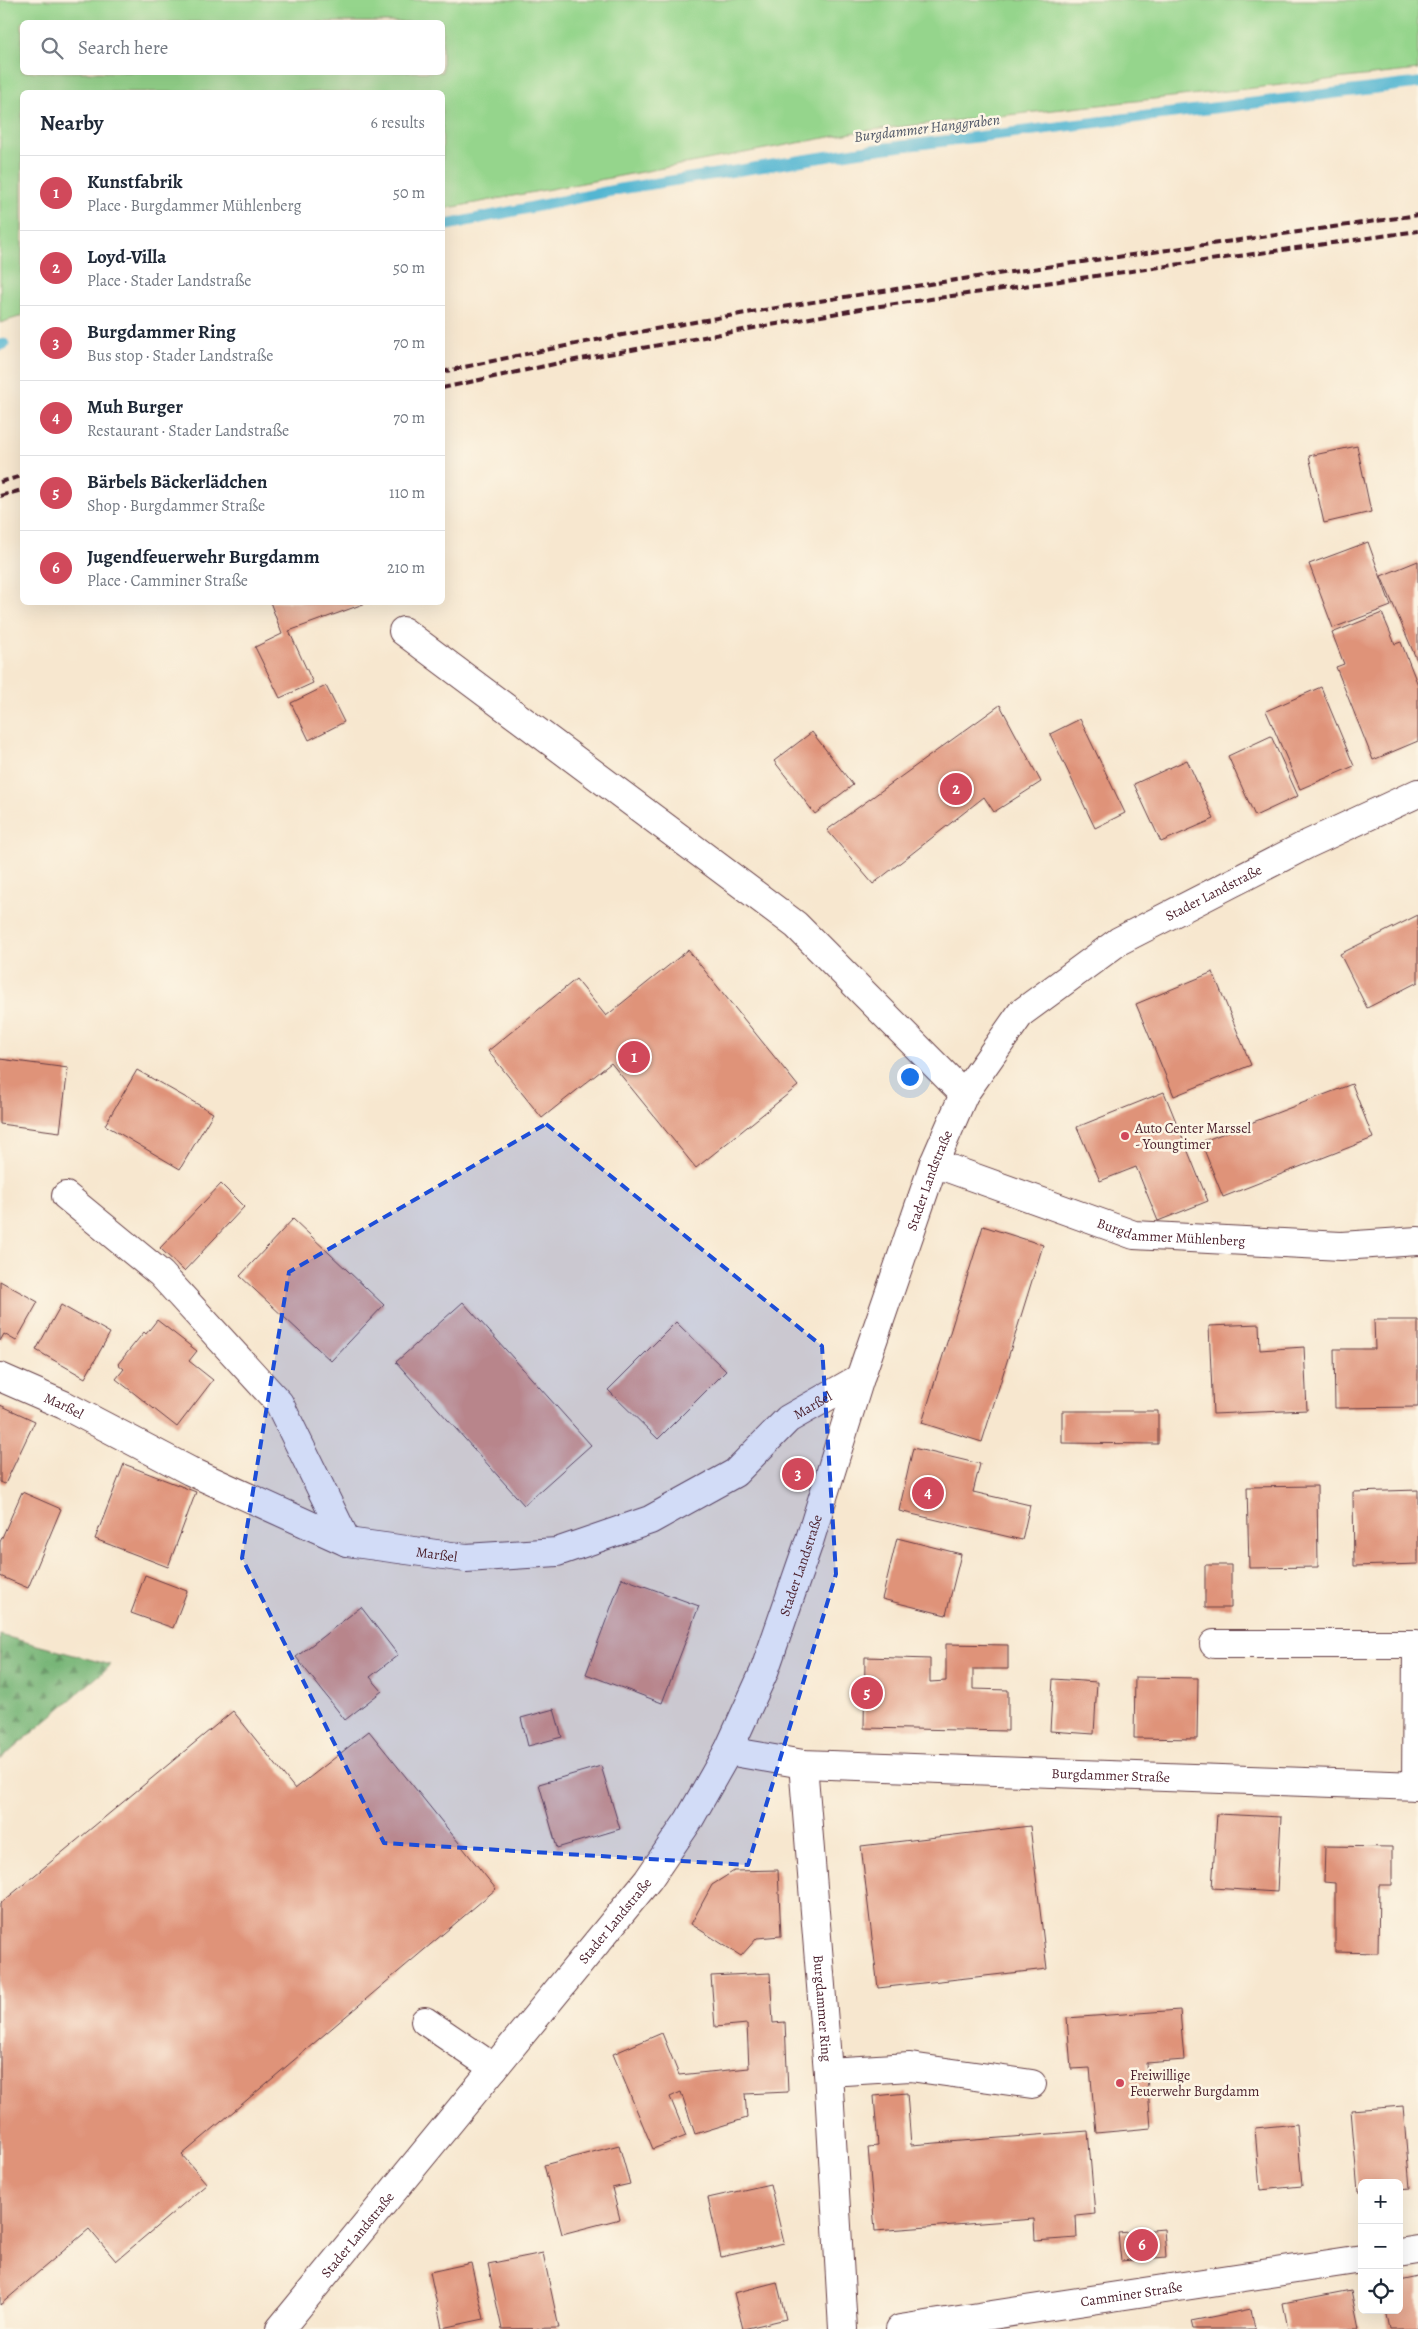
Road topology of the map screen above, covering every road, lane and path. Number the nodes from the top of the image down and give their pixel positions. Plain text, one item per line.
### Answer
1 (403, 631) dead end
2 (1418, 793) edge
3 (964, 1094) junction
4 (934, 1163) junction
5 (66, 1196) dead end
6 (1418, 1240) edge
7 (0, 1377) edge
8 (860, 1378) junction
9 (347, 1542) junction
10 (1214, 1644) dead end
11 (728, 1751) junction
12 (803, 1764) junction
13 (1417, 1786) edge
14 (425, 2021) dead end
15 (494, 2068) junction
16 (828, 2072) junction
17 (1032, 2084) dead end
18 (1418, 2250) edge
19 (1403, 2252) edge
20 (1358, 2260) edge
21 (280, 2329) edge
22 (843, 2329) edge
23 (900, 2329) edge

1 - 3 street
2 - 3 street, Stader Landstraße
3 - 4 street, Stader Landstraße
4 - 6 street, Burgdammer Mühlenberg
4 - 8 street, Stader Landstraße
5 - 9 street
7 - 9 street, Marßel
8 - 9 street, Marßel
8 - 11 street, Stader Landstraße
10 - 13 street
11 - 12 street
11 - 15 street, Stader Landstraße
12 - 13 street, Burgdammer Straße
12 - 16 street, Burgdammer Ring
14 - 15 street
15 - 21 street, Stader Landstraße
16 - 17 street
16 - 22 street, Burgdammer Ring
18 - 19 street
20 - 23 street, Camminer Straße

